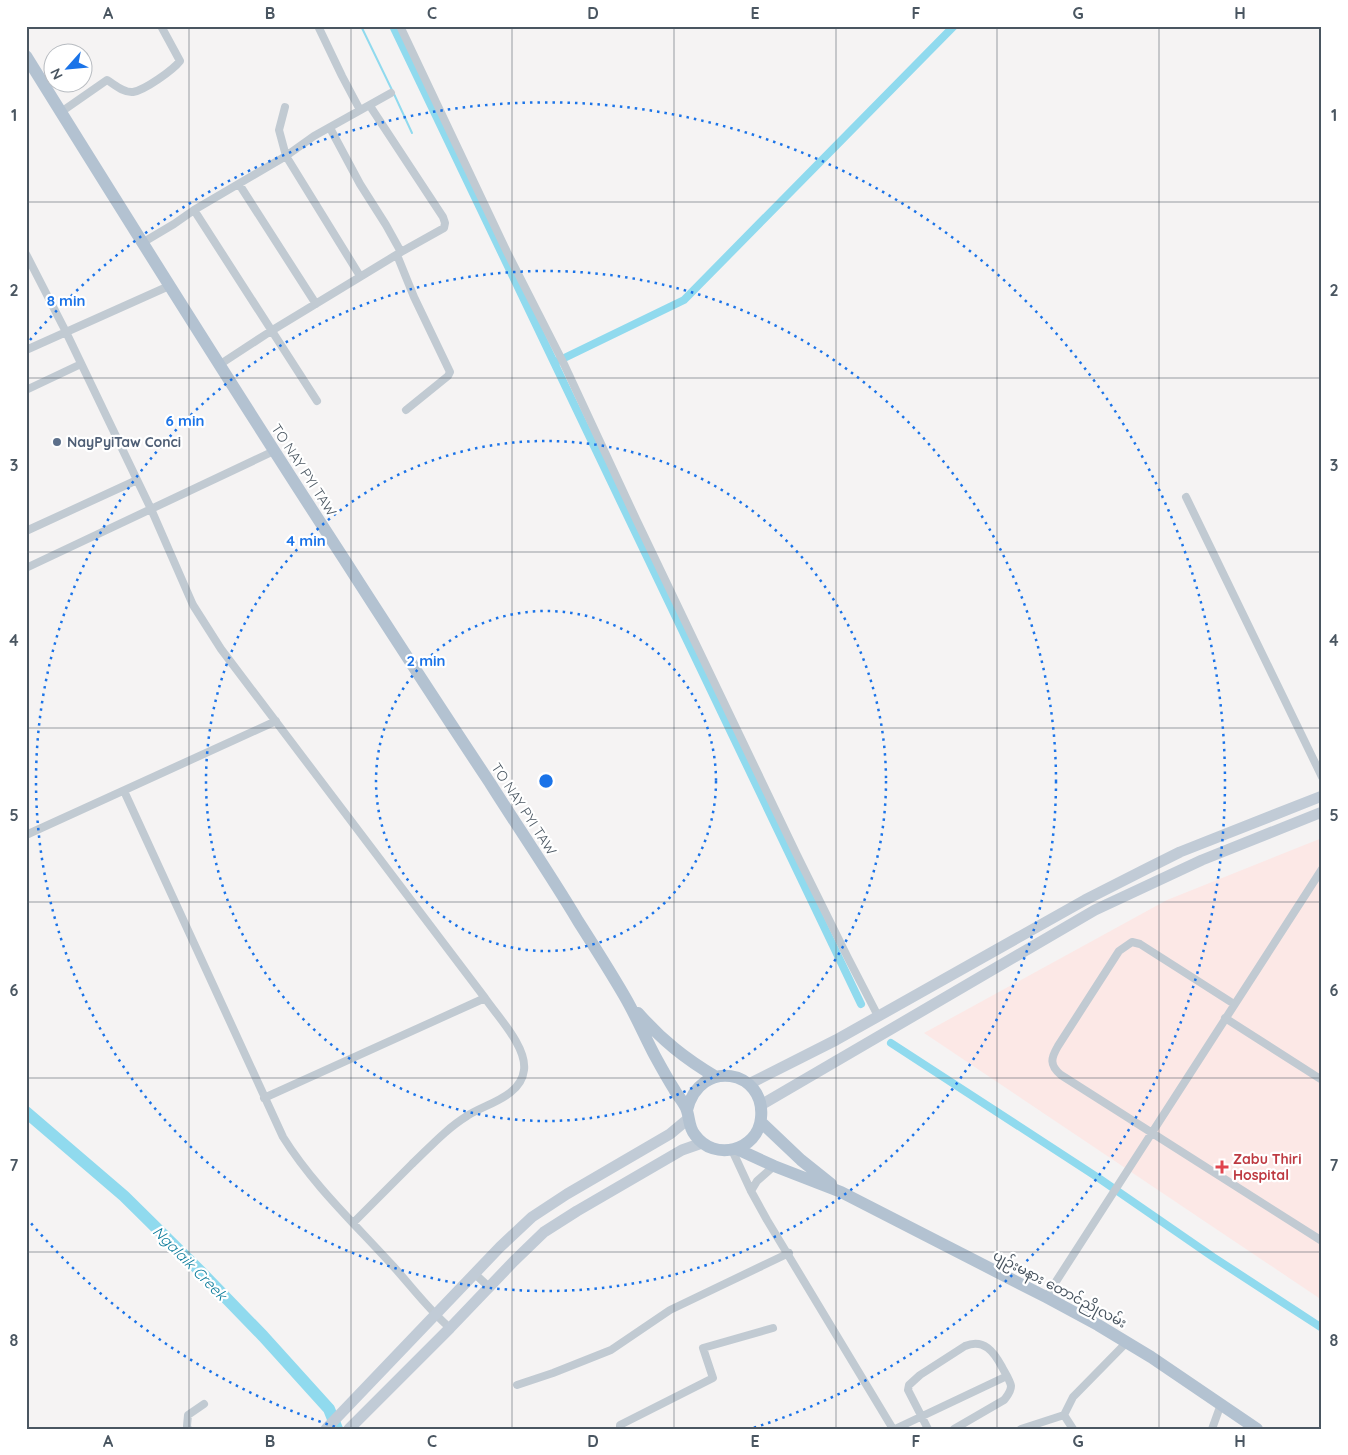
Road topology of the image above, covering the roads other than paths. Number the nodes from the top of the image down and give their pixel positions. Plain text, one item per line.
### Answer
1 (161, 26) edge
2 (318, 26) edge
3 (400, 26) edge
4 (26, 56) edge
5 (391, 93) dead end
6 (370, 106) junction
7 (285, 107) dead end
8 (360, 110) junction
9 (60, 112) junction
10 (330, 128) junction
11 (286, 156) junction
12 (239, 184) junction
13 (194, 210) junction
14 (142, 243) junction
15 (26, 254) edge
16 (399, 254) junction
17 (360, 276) junction
18 (169, 286) junction
19 (316, 304) junction
20 (270, 331) junction
21 (66, 332) junction
22 (26, 350) edge
23 (81, 364) junction
24 (219, 365) junction
25 (26, 390) edge
26 (317, 401) dead end
27 (406, 410) dead end
28 (274, 451) junction
29 (137, 480) junction
30 (1186, 497) dead end
31 (151, 509) junction
32 (26, 531) edge
33 (26, 568) edge
34 (276, 721) junction
35 (1322, 777) edge
36 (124, 791) junction
37 (1322, 796) edge
38 (1322, 812) edge
39 (26, 836) edge
40 (1322, 869) edge
41 (1313, 880) junction
42 (1322, 886) edge
43 (485, 998) junction
44 (625, 998) junction
45 (1234, 1004) junction
46 (878, 1016) junction
47 (1225, 1018) junction
48 (716, 1077) junction
49 (1322, 1080) edge
50 (749, 1084) junction
51 (264, 1098) junction
52 (761, 1105) junction
53 (688, 1115) junction
54 (761, 1122) junction
55 (1152, 1132) junction
56 (702, 1143) junction
57 (735, 1150) junction
58 (774, 1166) junction
59 (751, 1191) junction
60 (841, 1192) junction
61 (353, 1223) junction
62 (1322, 1241) edge
63 (789, 1253) junction
64 (475, 1274) junction
65 (490, 1288) junction
66 (1046, 1297) junction
67 (434, 1314) junction
68 (450, 1328) junction
69 (772, 1328) dead end
70 (1127, 1342) junction
71 (1007, 1376) junction
72 (517, 1385) dead end
73 (204, 1404) dead end
74 (1221, 1404) junction
75 (1064, 1414) junction
76 (921, 1416) junction
77 (350, 1428) edge
78 (188, 1429) edge
79 (326, 1429) edge
80 (620, 1429) edge
81 (894, 1429) edge
82 (928, 1429) edge
83 (954, 1429) edge
84 (1021, 1429) edge
85 (1073, 1429) edge
86 (1212, 1429) edge
87 (1257, 1429) edge

1 - 9 street
2 - 8 street
3 - 46 street
4 - 9 main road, TO NAY PYI TAW
5 - 6 street
6 - 8 street
6 - 16 street
7 - 11 street
8 - 10 street
9 - 14 main road, TO NAY PYI TAW
10 - 11 street
10 - 16 street
11 - 12 street
11 - 17 street
12 - 13 street
12 - 19 street
13 - 14 street
13 - 20 street
14 - 18 main road, TO NAY PYI TAW
15 - 21 street
16 - 17 street
16 - 27 street
17 - 19 street
18 - 21 street
18 - 24 main road, TO NAY PYI TAW
19 - 20 street
20 - 24 street
20 - 26 street
21 - 22 street
21 - 23 street
23 - 25 street
23 - 29 street
24 - 28 main road, TO NAY PYI TAW
28 - 31 street
28 - 44 main road, TO NAY PYI TAW
29 - 31 street
29 - 32 street
30 - 35 street
31 - 33 street
31 - 34 street
34 - 36 street
34 - 43 street
36 - 39 street
36 - 51 street
37 - 46 main road
38 - 52 main road
40 - 41 street
41 - 42 street
41 - 45 street
43 - 51 street
43 - 61 street
44 - 48 main road
44 - 53 main road
45 - 47 street
45 - 55 street
46 - 50 main road
47 - 49 street
47 - 55 street
48 - 50 main road
48 - 53 main road
50 - 52 main road
51 - 61 street
52 - 54 main road
53 - 56 main road
53 - 64 main road
54 - 57 main road
54 - 60 main road
55 - 62 street
55 - 66 street
56 - 57 main road
56 - 65 main road
57 - 58 main road
57 - 59 street
58 - 59 street
58 - 60 main road
59 - 63 street
60 - 66 main road, ပျဉ်းမနား တောင်ညိုလမ်း
61 - 67 street
63 - 72 street
63 - 81 street
64 - 65 street
64 - 67 main road
65 - 68 main road
66 - 70 main road, ပျဉ်းမနား တောင်ညိုလမ်း
67 - 68 street
67 - 79 main road
68 - 77 main road
69 - 80 street
70 - 74 main road, ပျဉ်းမနား တောင်ညိုလမ်း
70 - 75 street
71 - 76 street
71 - 76 street
71 - 83 street
73 - 78 street
74 - 86 street
74 - 87 main road, ပျဉ်းမနား တောင်ညိုလမ်း
75 - 84 street
75 - 85 street
76 - 81 street
76 - 82 street

